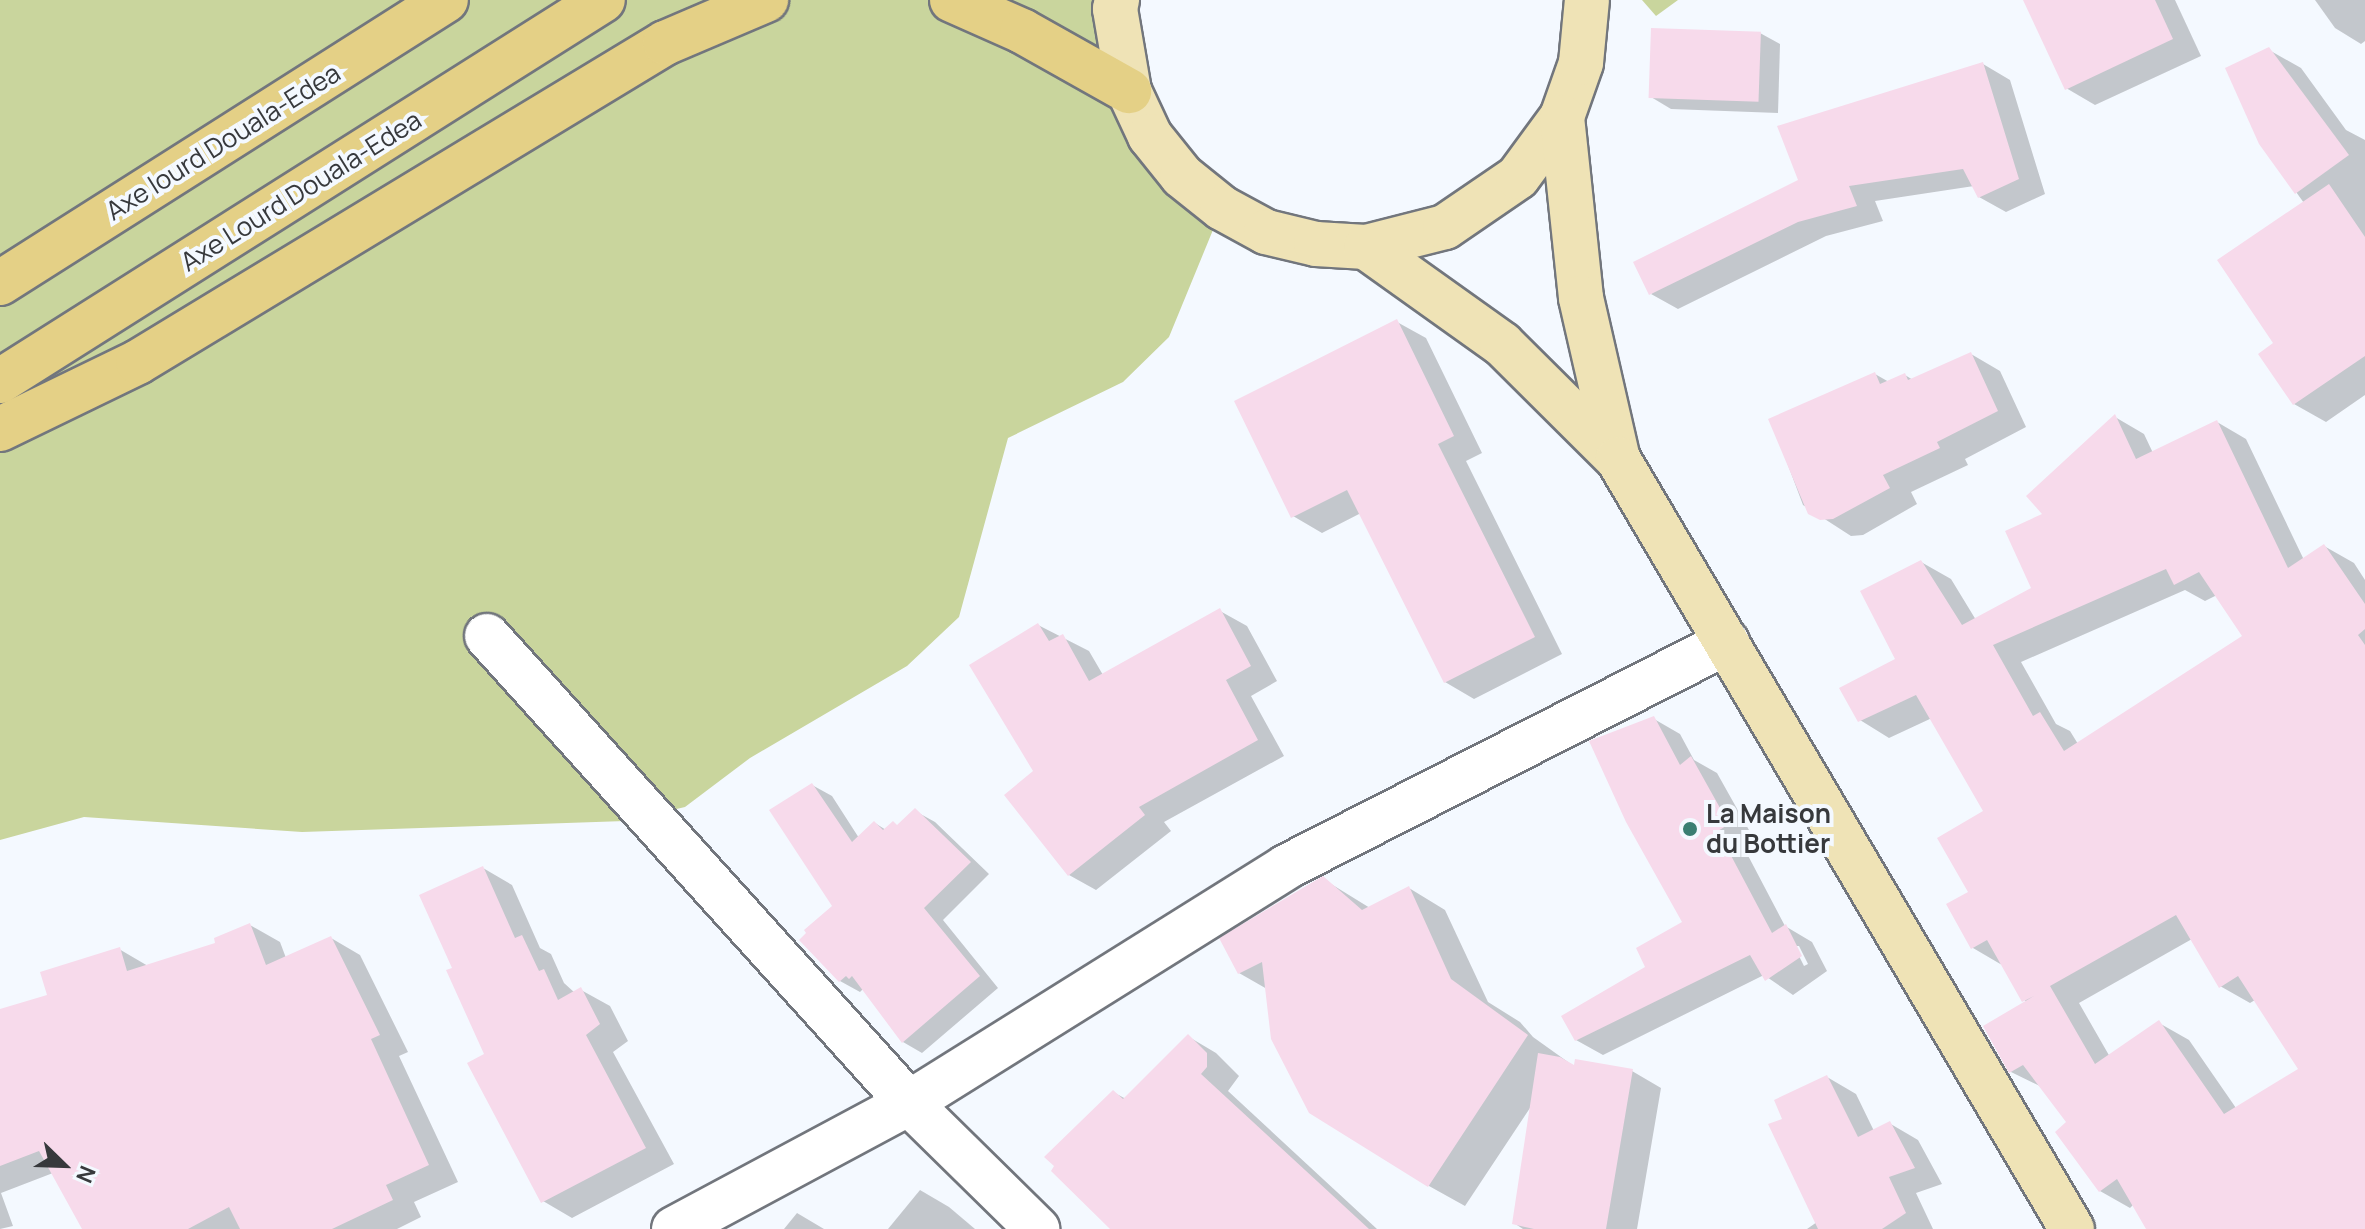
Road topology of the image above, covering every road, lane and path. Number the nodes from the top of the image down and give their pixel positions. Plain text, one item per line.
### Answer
1 (446, 0) edge
2 (603, 0) edge
3 (766, 0) edge
4 (952, 0) edge
5 (1117, 0) edge
6 (1587, 0) edge
7 (1129, 91) junction
8 (1562, 117) junction
9 (1366, 247) junction
10 (0, 283) edge
11 (0, 381) edge
12 (0, 429) edge
13 (1618, 459) junction
14 (487, 636) dead end
15 (1727, 642) junction
16 (909, 1103) junction
17 (674, 1229) edge
18 (1037, 1229) edge
19 (2072, 1229) edge

1 - 10 highway, Axe lourd Douala-Edea
2 - 11 highway, Axe Lourd Douala-Edea
3 - 12 highway
4 - 7 highway
5 - 7 main road
6 - 8 main road
7 - 9 main road
8 - 9 main road
8 - 13 main road
9 - 13 main road
13 - 15 main road
14 - 16 street
15 - 16 street
15 - 19 main road
16 - 17 street
16 - 18 street

